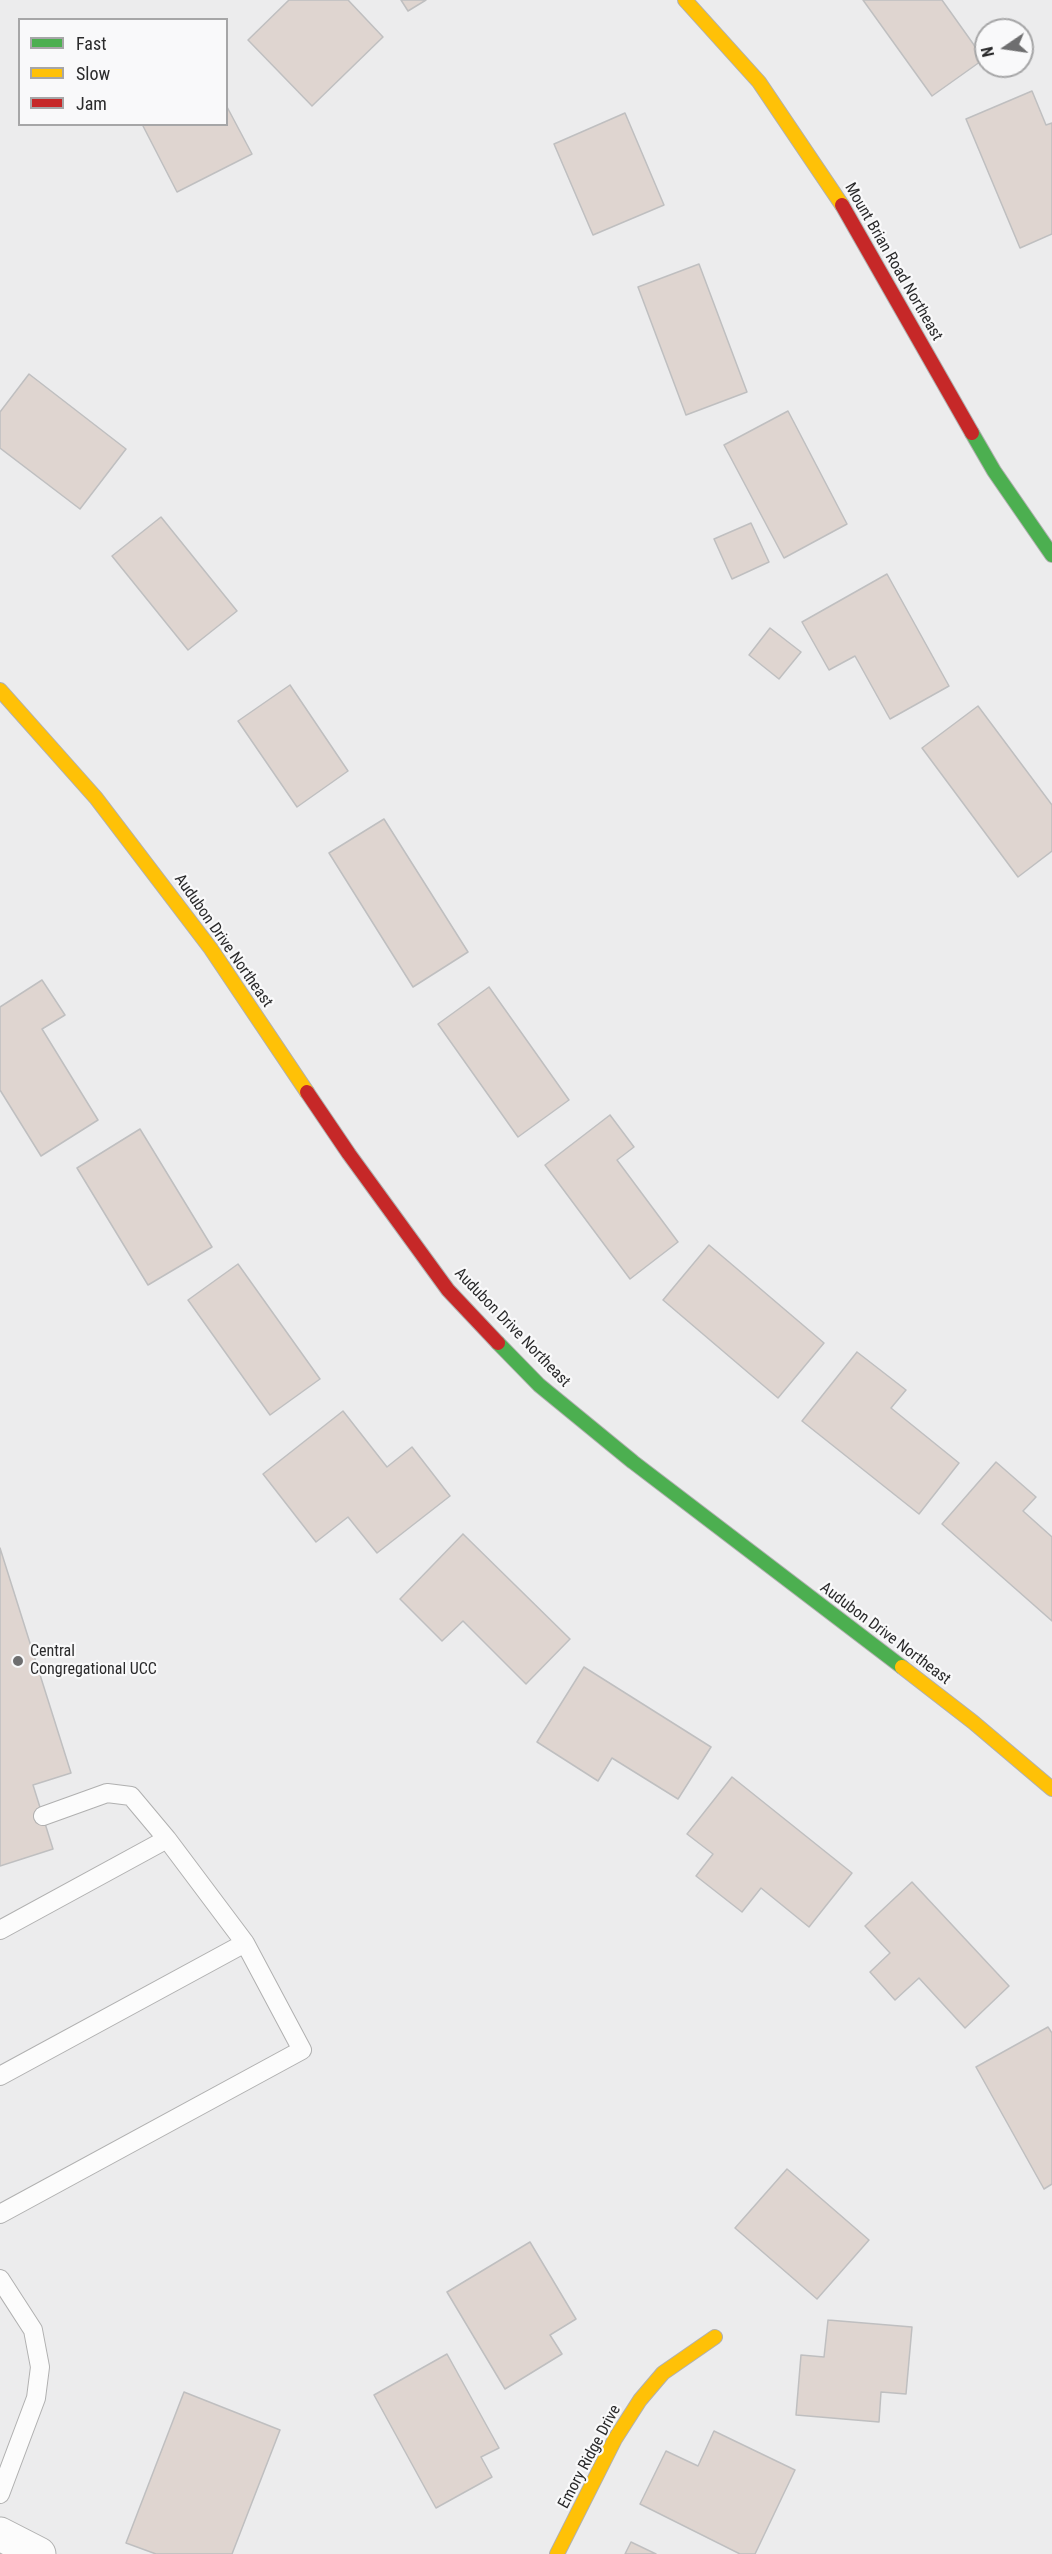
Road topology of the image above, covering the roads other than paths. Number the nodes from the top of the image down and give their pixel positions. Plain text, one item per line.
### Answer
1 (685, 0) edge
2 (1052, 555) edge
3 (0, 690) edge
4 (1052, 1789) edge
5 (43, 1816) dead end
6 (167, 1839) junction
7 (0, 1930) edge
8 (245, 1943) junction
9 (0, 2076) edge
10 (0, 2214) edge
11 (0, 2279) edge
12 (715, 2337) dead end
13 (0, 2494) edge
14 (0, 2534) edge
15 (39, 2554) edge
16 (557, 2554) edge

1 - 2 street, Mount Brian Road Northeast
3 - 4 street, Audubon Drive Northeast
5 - 6 lane
6 - 7 lane
6 - 8 lane
8 - 9 lane
8 - 10 lane
11 - 13 lane
12 - 16 street, Emory Ridge Drive
14 - 15 street

